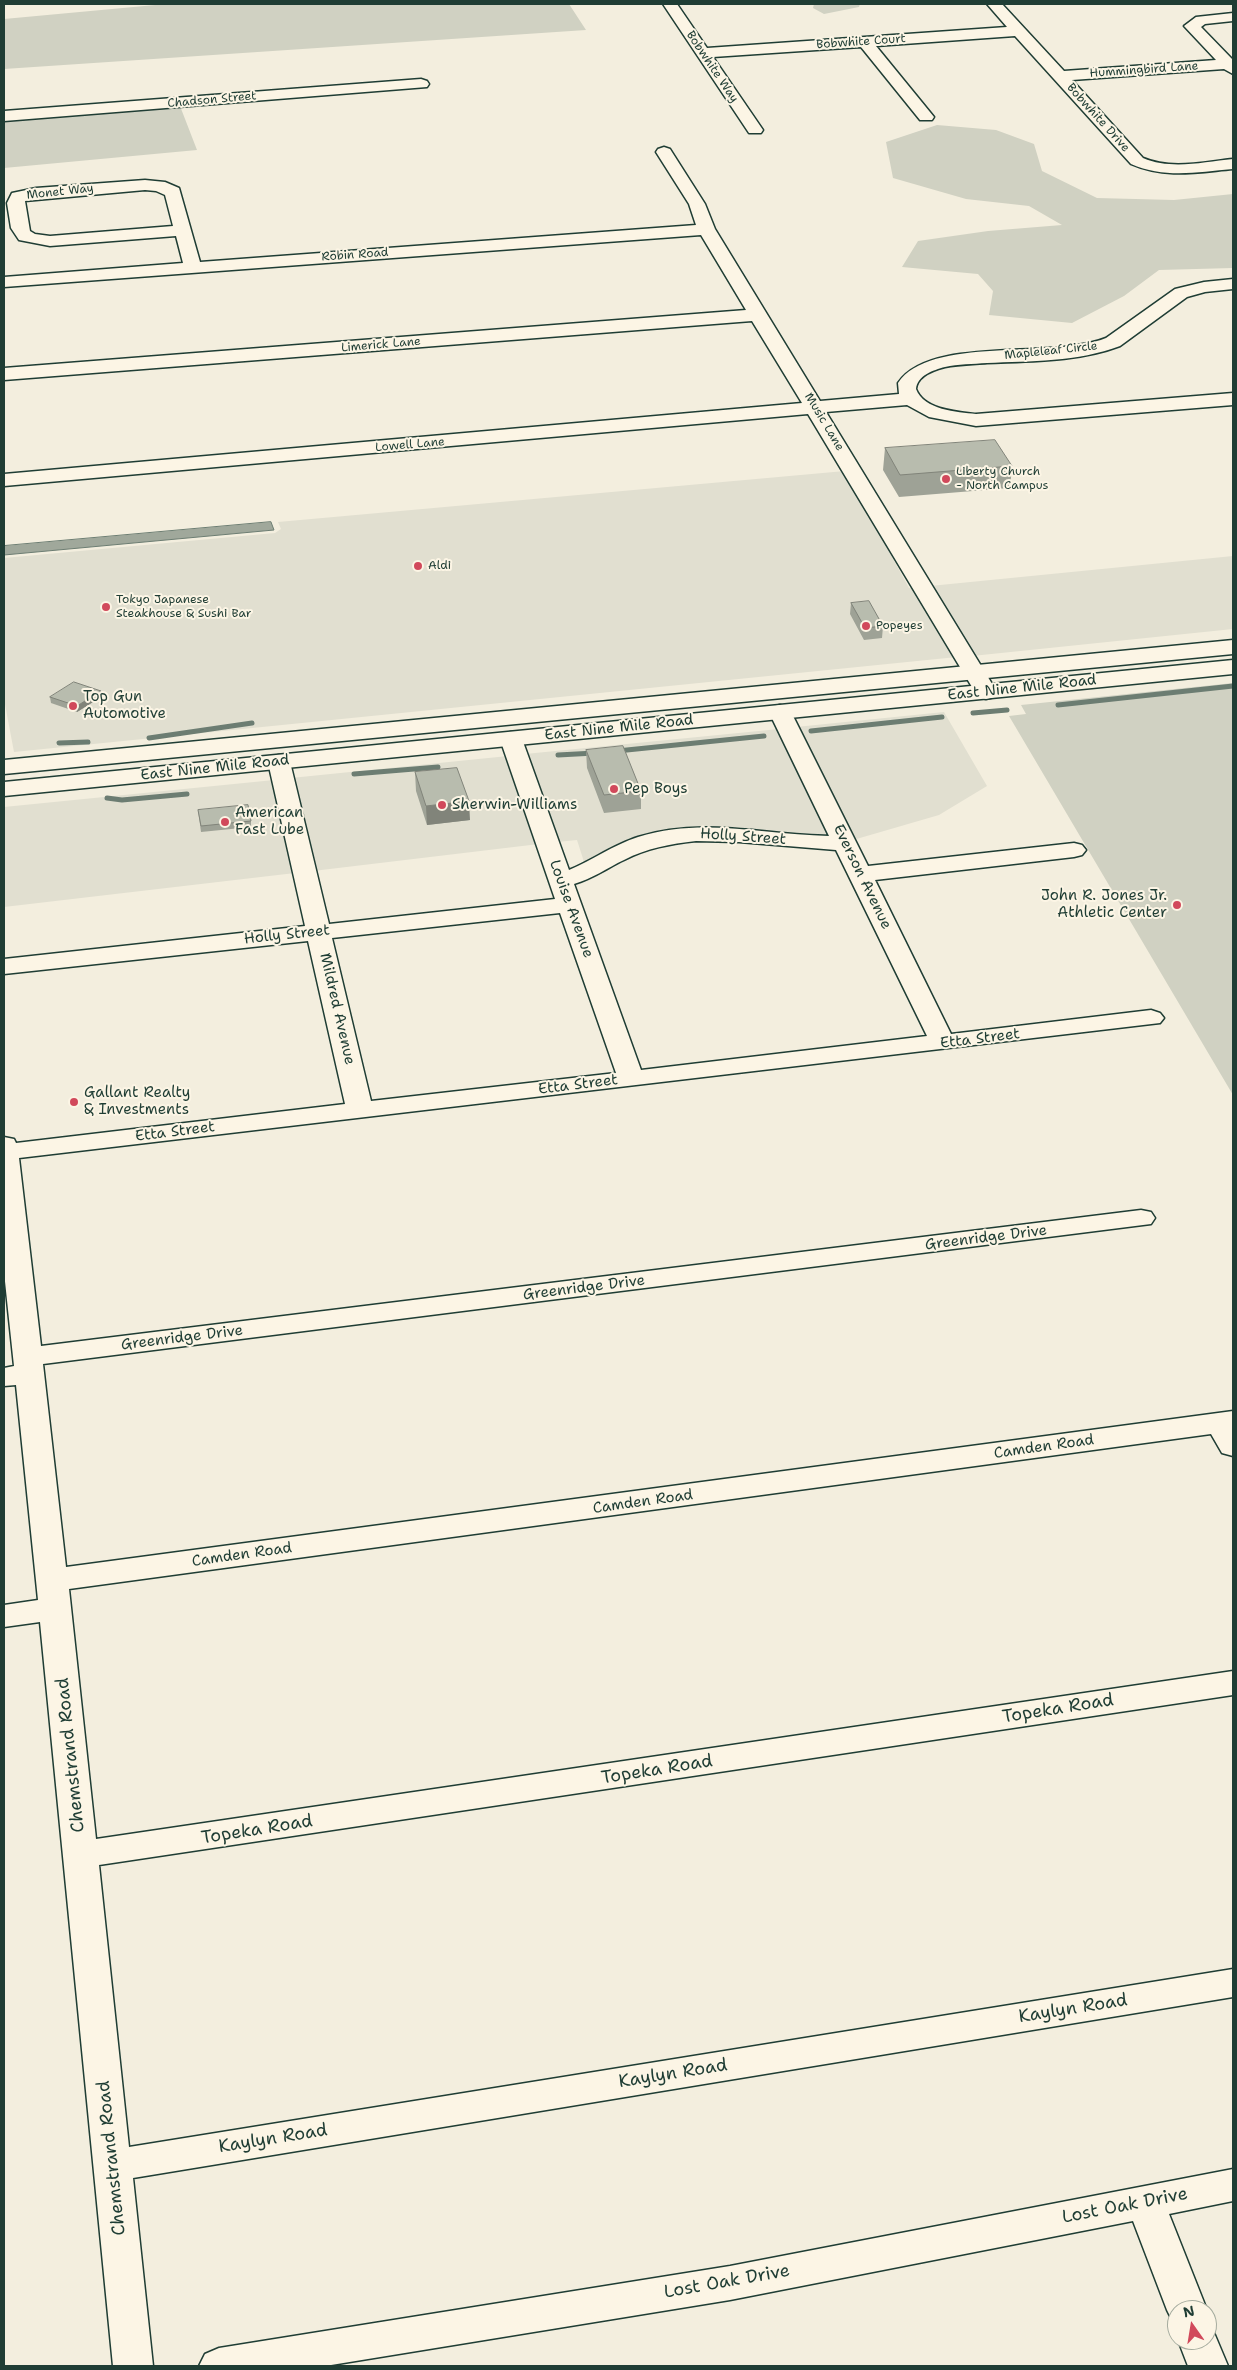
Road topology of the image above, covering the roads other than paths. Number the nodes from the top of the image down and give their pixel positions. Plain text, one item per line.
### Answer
1 (670, 4) edge
2 (994, 4) edge
3 (1233, 17) edge
4 (1019, 31) junction
5 (865, 42) junction
6 (703, 53) junction
7 (1231, 66) edge
8 (1059, 76) junction
9 (421, 84) dead end
10 (4, 116) edge
11 (926, 117) dead end
12 (754, 130) dead end
13 (664, 152) dead end
14 (1233, 164) edge
15 (706, 229) junction
16 (182, 230) junction
17 (193, 268) junction
18 (4, 282) edge
19 (1233, 284) edge
20 (758, 315) junction
21 (4, 374) edge
22 (910, 396) junction
23 (1233, 400) edge
24 (813, 405) junction
25 (4, 480) edge
26 (1233, 647) edge
27 (969, 664) junction
28 (1233, 667) edge
29 (909, 679) junction
30 (986, 692) junction
31 (657, 694) dead end
32 (628, 707) junction
33 (592, 710) junction
34 (780, 712) junction
35 (378, 731) junction
36 (511, 739) junction
37 (4, 759) edge
38 (279, 762) junction
39 (4, 767) edge
40 (4, 776) edge
41 (4, 789) edge
42 (845, 843) junction
43 (1074, 850) dead end
44 (860, 874) junction
45 (561, 880) junction
46 (570, 905) junction
47 (318, 932) junction
48 (4, 966) edge
49 (1151, 1018) dead end
50 (943, 1043) junction
51 (631, 1079) junction
52 (360, 1111) junction
53 (4, 1149) edge
54 (1141, 1218) dead end
55 (20, 1369) edge
56 (1229, 1430) edge
57 (54, 1595) junction
58 (4, 1616) edge
59 (1233, 1683) edge
60 (81, 1854) junction
61 (1233, 1983) edge
62 (113, 2165) junction
63 (1233, 2185) edge
64 (1145, 2202) junction
65 (1183, 2300) edge
66 (1202, 2350) edge
67 (133, 2366) edge
68 (219, 2366) edge
69 (1208, 2366) edge

1 - 6 street, Bobwhite Way
2 - 4 street, Bobwhite Drive
3 - 7 street
4 - 5 street, Bobwhite Court
4 - 8 street, Bobwhite Drive
5 - 6 street, Bobwhite Court
5 - 11 street
6 - 12 street, Bobwhite Way
7 - 8 street, Hummingbird Lane
8 - 14 street, Bobwhite Drive
9 - 10 street, Chadson Street
13 - 15 street, Music Lane
15 - 17 street, Robin Road
15 - 20 street, Music Lane
16 - 16 street, Monet Way
16 - 17 street, Monet Way
17 - 18 street, Robin Road
19 - 22 street, Mapleleaf Circle
20 - 21 street, Limerick Lane
20 - 24 street, Music Lane
22 - 23 street
22 - 24 street
24 - 25 street, Lowell Lane
24 - 27 street, Music Lane
26 - 27 street, East Nine Mile Road
27 - 29 street, East Nine Mile Road
27 - 30 street, Music Lane
27 - 34 street
28 - 30 street, East Nine Mile Road
29 - 31 street
29 - 32 street, East Nine Mile Road
30 - 34 street, East Nine Mile Road
32 - 33 street, East Nine Mile Road
32 - 36 street
33 - 35 street, East Nine Mile Road
33 - 37 street
34 - 36 street, East Nine Mile Road
34 - 42 street, Everson Avenue
35 - 39 street, East Nine Mile Road
35 - 40 street
36 - 38 street, East Nine Mile Road
36 - 45 street, Louise Avenue
38 - 41 street, East Nine Mile Road
38 - 47 street, Mildred Avenue
42 - 44 street, Everson Avenue
42 - 45 street, Holly Street
43 - 44 street
44 - 50 street, Everson Avenue
45 - 46 street, Louise Avenue
46 - 47 street, Holly Street
46 - 51 street, Louise Avenue
47 - 48 street, Holly Street
47 - 52 street, Mildred Avenue
49 - 50 street, Etta Street
50 - 51 street, Etta Street
51 - 52 street, Etta Street
52 - 53 street, Etta Street
53 - 55 street, Chemstrand Road
54 - 55 street, Greenridge Drive
55 - 57 street, Chemstrand Road
56 - 57 street, Camden Road
57 - 58 street, Camden Road
57 - 60 street, Chemstrand Road
59 - 60 street, Topeka Road
60 - 62 street, Chemstrand Road
61 - 62 street, Kaylyn Road
62 - 67 street, Chemstrand Road
63 - 64 street, Lost Oak Drive
64 - 65 street
64 - 68 street, Lost Oak Drive
66 - 69 street

